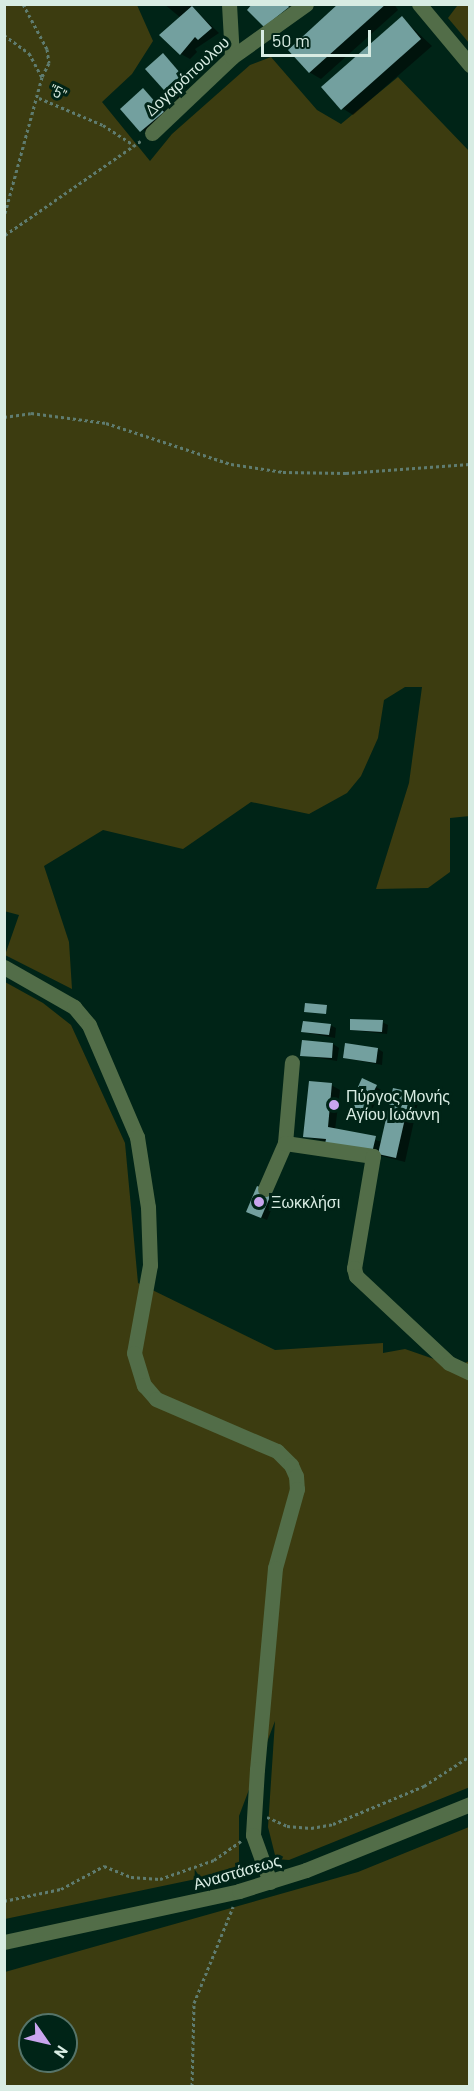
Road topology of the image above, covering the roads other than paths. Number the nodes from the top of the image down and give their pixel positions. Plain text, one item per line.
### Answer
1 (229, 4) edge
2 (306, 4) edge
3 (419, 4) edge
4 (231, 57) junction
5 (470, 66) edge
6 (152, 133) road end
7 (4, 966) edge
8 (291, 1062) dead end
9 (285, 1143) junction
10 (266, 1189) dead end
11 (470, 1373) edge
12 (470, 1804) edge
13 (270, 1882) junction
14 (4, 1942) edge

1 - 4 street
2 - 4 street, Δογαρόπουλου
3 - 5 street
4 - 6 street, Δογαρόπουλου
7 - 13 street
8 - 9 street
9 - 10 street
9 - 11 street
12 - 13 street, Αναστάσεως
13 - 14 street, Αναστάσεως

